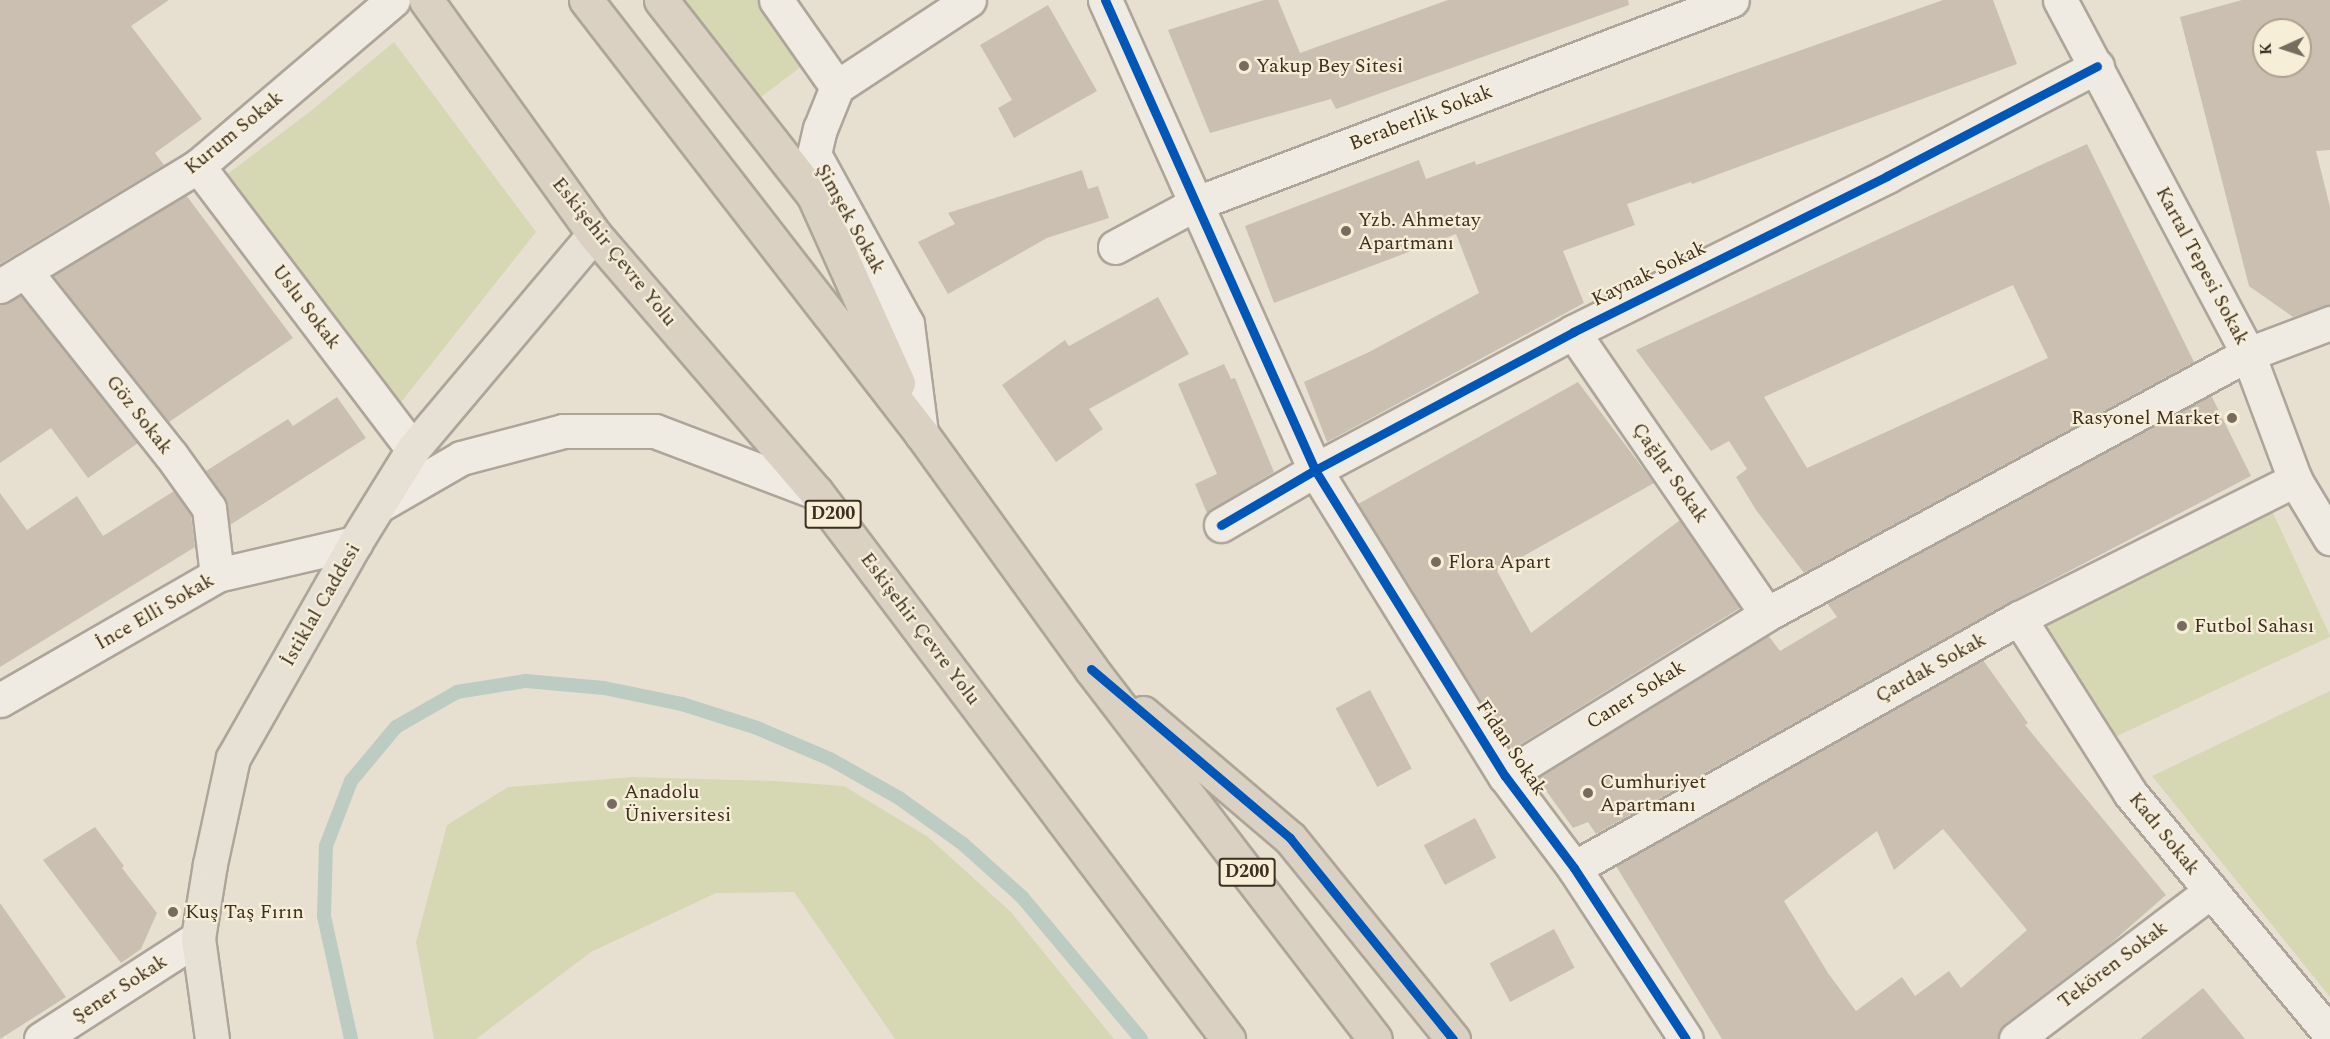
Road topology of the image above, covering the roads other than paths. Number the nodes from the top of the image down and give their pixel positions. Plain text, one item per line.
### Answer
1 (393, 0) edge
2 (414, 0) edge
3 (426, 0) edge
4 (586, 0) edge
5 (662, 0) edge
6 (776, 0) edge
7 (969, 0) edge
8 (1105, 0) edge
9 (1732, 0) edge
10 (2060, 0) edge
11 (2097, 66) junction
12 (837, 87) junction
13 (198, 166) junction
14 (1197, 203) junction
15 (594, 234) junction
16 (1115, 247) dead end
17 (12, 279) edge
18 (2330, 323) edge
19 (1573, 332) junction
20 (2248, 354) junction
21 (921, 433) junction
22 (413, 449) junction
23 (1315, 470) junction
24 (2295, 480) junction
25 (816, 492) junction
26 (378, 506) junction
27 (1221, 525) dead end
28 (2330, 538) edge
29 (355, 543) junction
30 (217, 575) junction
31 (1767, 614) junction
32 (2019, 618) junction
33 (1091, 669) junction
34 (0, 700) edge
35 (1505, 776) junction
36 (1574, 868) junction
37 (2211, 891) junction
38 (198, 938) junction
39 (2330, 1034) edge
40 (41, 1039) edge
41 (212, 1039) edge
42 (1228, 1039) edge
43 (1375, 1039) edge
44 (1453, 1039) edge
45 (1686, 1039) edge
46 (2016, 1039) edge

1 - 13 street, Kurum Sokak
2 - 15 highway
3 - 15 highway, Eskişehir Çevre Yolu / D200
4 - 21 highway, D200
5 - 21 highway
6 - 12 street
7 - 12 street
8 - 14 street, Fidan Sokak
9 - 14 street, Beraberlik Sokak
10 - 11 street, Kartal Tepesi Sokak
11 - 19 street, Kaynak Sokak
11 - 20 street, Kartal Tepesi Sokak
12 - 21 street, Şimşek Sokak
13 - 17 street, Kurum Sokak
13 - 22 street, Uslu Sokak
14 - 16 street, Beraberlik Sokak
14 - 23 street, Fidan Sokak
15 - 22 main road, İstiklal Caddesi
15 - 25 highway, Eskişehir Çevre Yolu / D200
17 - 30 street, Göz Sokak
18 - 20 street, Caner Sokak
19 - 23 street, Kaynak Sokak
19 - 31 street, Çağlar Sokak
20 - 24 street, Kartal Tepesi Sokak
20 - 31 street, Caner Sokak
21 - 33 highway, D200
22 - 26 main road, İstiklal Caddesi
23 - 27 street, Kaynak Sokak
23 - 35 street, Fidan Sokak
24 - 28 street, Kartal Tepesi Sokak
24 - 32 street, Çardak Sokak
25 - 26 street
25 - 42 highway, Eskişehir Çevre Yolu / D200
26 - 29 main road, İstiklal Caddesi
29 - 30 street, İnce Elli Sokak
29 - 38 main road, İstiklal Caddesi
30 - 34 street, İnce Elli Sokak
31 - 35 street, Caner Sokak
32 - 36 street, Çardak Sokak
32 - 37 street, Kadı Sokak
33 - 43 highway, D200
33 - 44 highway
35 - 36 street, Fidan Sokak
36 - 45 street, Fidan Sokak
37 - 39 street, Kadı Sokak
37 - 46 street, Tekören Sokak
38 - 40 street, Şener Sokak
38 - 41 main road, İstiklal Caddesi

